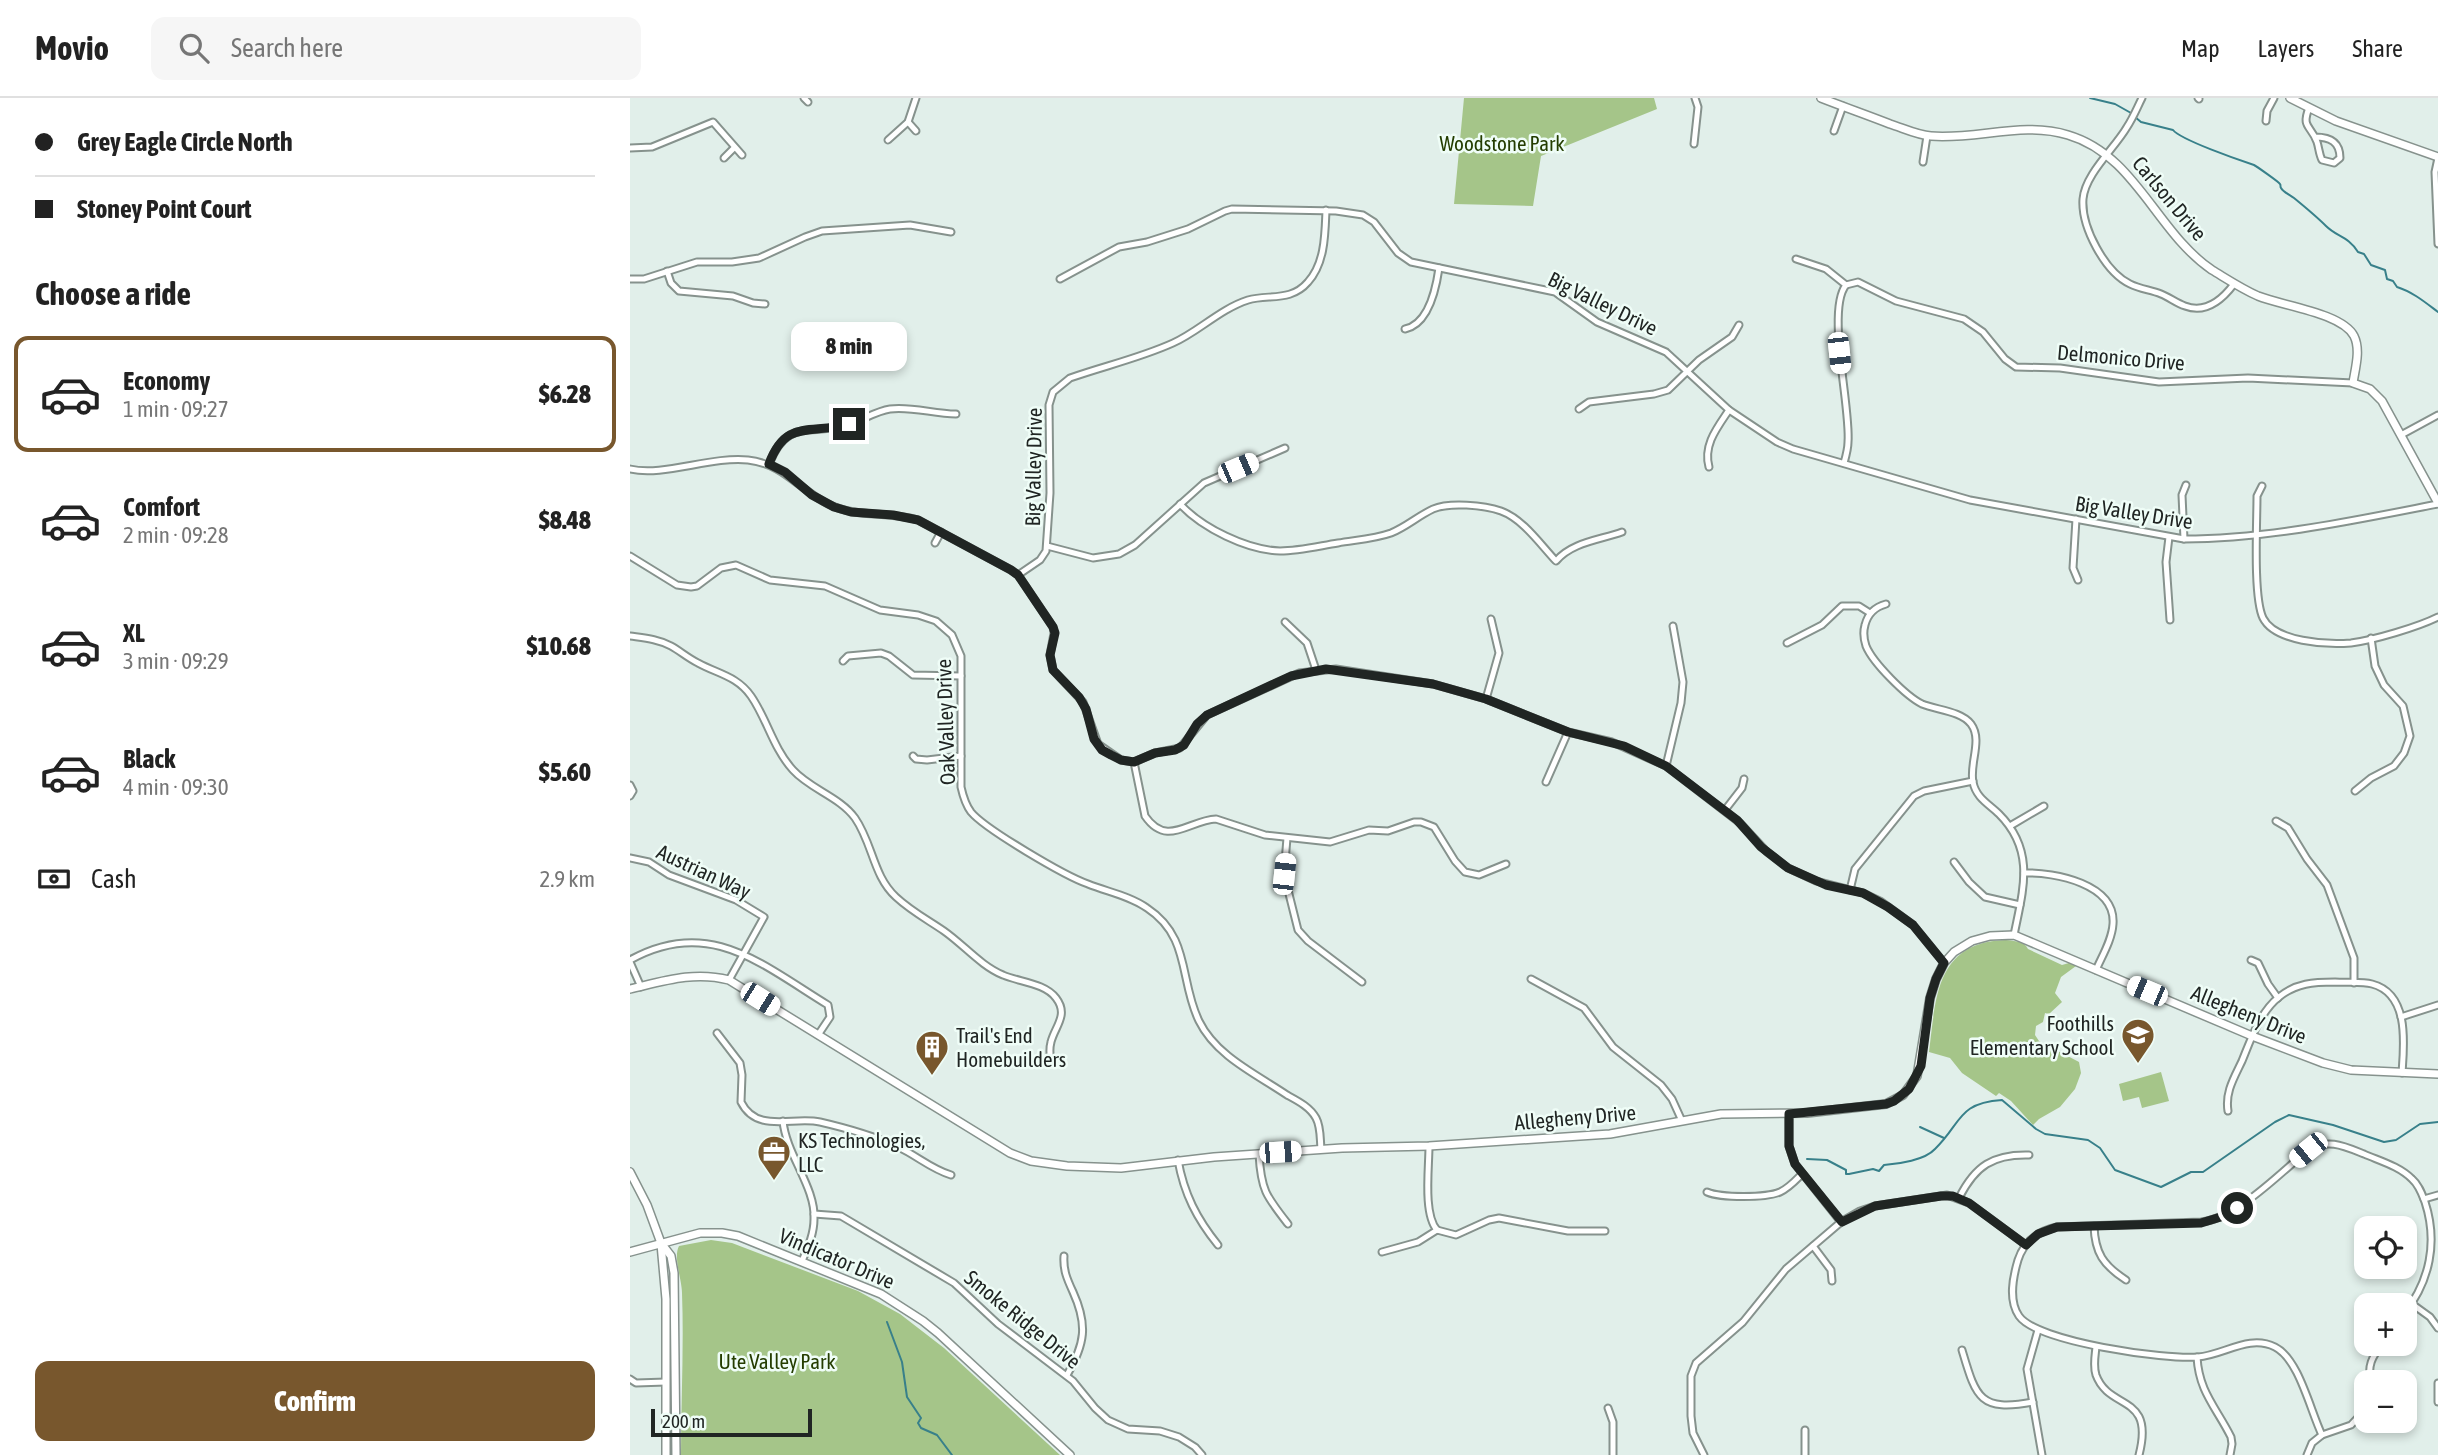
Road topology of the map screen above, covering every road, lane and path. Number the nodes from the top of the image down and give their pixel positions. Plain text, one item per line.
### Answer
1 (916, 98) edge
2 (1695, 98) edge
3 (1821, 98) edge
4 (2142, 98) edge
5 (2274, 98) edge
6 (2290, 98) edge
7 (1843, 106) junction
8 (2309, 108) junction
9 (2266, 121) dead end
10 (908, 122) junction
11 (916, 131) dead end
12 (1834, 131) dead end
13 (1927, 136) junction
14 (2315, 137) junction
15 (888, 140) dead end
16 (1694, 145) dead end
17 (630, 148) edge
18 (734, 148) junction
19 (742, 155) dead end
20 (2107, 155) junction
21 (2438, 157) edge
22 (724, 159) dead end
23 (1923, 162) dead end
24 (1326, 210) junction
25 (951, 232) dead end
26 (2438, 244) edge
27 (1796, 260) dead end
28 (1439, 268) junction
29 (667, 271) junction
30 (630, 279) edge
31 (1060, 279) dead end
32 (2234, 284) junction
33 (1846, 285) junction
34 (765, 304) dead end
35 (1739, 325) dead end
36 (1405, 329) dead end
37 (1688, 370) junction
38 (2353, 383) junction
39 (1579, 409) dead end
40 (1729, 410) junction
41 (956, 414) dead end
42 (2438, 415) edge
43 (2401, 435) junction
44 (1285, 448) dead end
45 (1844, 463) junction
46 (769, 464) junction
47 (1709, 467) dead end
48 (630, 469) edge
49 (2186, 485) dead end
50 (2262, 486) dead end
51 (2438, 503) edge
52 (1180, 504) junction
53 (2076, 519) junction
54 (941, 532) junction
55 (1622, 532) dead end
56 (2257, 533) junction
57 (2169, 537) junction
58 (2184, 539) junction
59 (935, 543) dead end
60 (1047, 546) junction
61 (630, 556) edge
62 (1018, 575) junction
63 (2078, 580) dead end
64 (1886, 604) dead end
65 (1870, 613) junction
66 (2438, 617) edge
67 (1491, 619) dead end
68 (2170, 620) dead end
69 (1285, 622) dead end
70 (1674, 626) dead end
71 (630, 636) edge
72 (2371, 638) junction
73 (1787, 643) dead end
74 (843, 661) dead end
75 (1316, 670) junction
76 (961, 676) junction
77 (1486, 699) junction
78 (1568, 732) junction
79 (913, 756) dead end
80 (961, 756) junction
81 (1134, 762) junction
82 (1666, 766) junction
83 (1744, 779) dead end
84 (1973, 781) junction
85 (1546, 782) dead end
86 (630, 785) edge
87 (2355, 791) dead end
88 (631, 795) edge
89 (639, 801) dead end
90 (2044, 806) dead end
91 (1725, 810) junction
92 (2276, 821) dead end
93 (2010, 826) junction
94 (1287, 838) junction
95 (630, 858) edge
96 (1954, 862) dead end
97 (1506, 864) dead end
98 (2024, 873) junction
99 (1850, 890) junction
100 (2020, 905) junction
101 (907, 907) junction
102 (902, 916) dead end
103 (2014, 936) junction
104 (744, 954) junction
105 (2251, 960) dead end
106 (630, 961) edge
107 (1944, 963) junction
108 (2096, 970) junction
109 (1531, 979) dead end
110 (729, 980) junction
111 (1362, 982) dead end
112 (2354, 983) junction
113 (641, 986) junction
114 (630, 989) edge
115 (2278, 998) junction
116 (2438, 1005) edge
117 (2401, 1017) junction
118 (718, 1033) dead end
119 (818, 1035) junction
120 (2252, 1037) junction
121 (1051, 1063) dead end
122 (2402, 1073) junction
123 (2438, 1074) edge
124 (2228, 1111) dead end
125 (1789, 1114) junction
126 (783, 1121) junction
127 (1682, 1121) junction
128 (1429, 1146) junction
129 (1321, 1149) junction
130 (1259, 1154) junction
131 (2029, 1155) dead end
132 (1178, 1160) junction
133 (630, 1172) edge
134 (1802, 1174) junction
135 (951, 1175) dead end
136 (1707, 1192) dead end
137 (2438, 1195) edge
138 (1959, 1198) junction
139 (2424, 1199) junction
140 (814, 1214) junction
141 (1842, 1222) junction
142 (1288, 1224) dead end
143 (2094, 1226) junction
144 (1437, 1230) junction
145 (1605, 1231) dead end
146 (662, 1243) junction
147 (1218, 1245) dead end
148 (2026, 1245) junction
149 (1813, 1246) junction
150 (630, 1252) edge
151 (1382, 1252) dead end
152 (1064, 1255) dead end
153 (802, 1261) junction
154 (2126, 1280) dead end
155 (1832, 1281) dead end
156 (2417, 1295) edge
157 (2417, 1308) edge
158 (2438, 1328) edge
159 (2038, 1330) junction
160 (2096, 1347) junction
161 (1962, 1350) dead end
162 (2197, 1357) junction
163 (1067, 1375) junction
164 (630, 1379) edge
165 (666, 1382) junction
166 (2438, 1383) edge
167 (2033, 1402) junction
168 (2438, 1402) edge
169 (1608, 1408) dead end
170 (2354, 1422) edge
171 (1805, 1430) dead end
172 (2322, 1435) junction
173 (666, 1455) edge
174 (676, 1455) edge
175 (1070, 1455) edge
176 (1202, 1455) edge
177 (1614, 1455) edge
178 (1704, 1455) edge
179 (1805, 1455) edge
180 (2042, 1455) edge
181 (2139, 1455) edge
182 (2230, 1455) edge
183 (2306, 1455) edge

1 - 10 street
2 - 16 street
3 - 7 street, Carlson Drive
4 - 20 street
5 - 9 street
6 - 8 street
7 - 12 street
7 - 13 street, Carlson Drive
8 - 14 street
8 - 21 street
10 - 11 street
10 - 15 street
13 - 20 street, Carlson Drive
13 - 23 street
14 - 14 street
17 - 18 street
18 - 19 street
18 - 22 street
20 - 32 street, Carlson Drive
20 - 32 street
21 - 26 street
24 - 28 street, Big Valley Drive
24 - 31 street
24 - 60 street, Big Valley Drive
25 - 29 street
27 - 33 street, Delmonico Drive
28 - 36 street
28 - 37 street, Big Valley Drive
29 - 30 street
29 - 34 street
32 - 38 street, Carlson Drive
33 - 38 street, Delmonico Drive
33 - 45 street
35 - 37 street
37 - 39 street
37 - 40 street, Big Valley Drive
38 - 43 street
40 - 45 street, Big Valley Drive
40 - 47 street
41 - 46 street
42 - 43 street
43 - 51 street
44 - 52 street
45 - 53 street, Big Valley Drive
46 - 48 street
46 - 54 street
49 - 58 street
50 - 56 street
51 - 56 street, Big Valley Drive
52 - 55 street
52 - 60 street
53 - 57 street, Big Valley Drive
53 - 63 street
54 - 59 street
54 - 62 street
56 - 58 street, Big Valley Drive
56 - 72 street
57 - 58 street, Big Valley Drive
57 - 68 street
60 - 62 street, Big Valley Drive
61 - 76 street, Oak Valley Drive
62 - 81 street
64 - 65 street
65 - 73 street
65 - 84 street
66 - 72 street
67 - 77 street
69 - 75 street
70 - 82 street
71 - 101 street
72 - 87 street
74 - 76 street
75 - 77 street
75 - 81 street
76 - 80 street, Oak Valley Drive
77 - 78 street
78 - 82 street
78 - 85 street
79 - 80 street
80 - 129 street, Oak Valley Drive
81 - 94 street
82 - 91 street
83 - 91 street
84 - 93 street
84 - 99 street
86 - 88 street
88 - 89 street
90 - 93 street
91 - 99 street
92 - 112 street
93 - 98 street
94 - 97 street
94 - 111 street
95 - 104 street, Austrian Way
96 - 100 street
98 - 100 street
98 - 108 street
99 - 107 street
100 - 103 street
101 - 102 street
101 - 121 street
103 - 107 street, Allegheny Drive
103 - 108 street, Allegheny Drive
104 - 106 street
104 - 110 street
104 - 119 street
105 - 115 street
106 - 113 street
107 - 125 street, Allegheny Drive
108 - 120 street, Allegheny Drive
109 - 127 street
110 - 113 street, Allegheny Drive
110 - 119 street, Allegheny Drive
112 - 115 street
112 - 117 street
113 - 114 street, Allegheny Drive
115 - 120 street
116 - 117 street
117 - 122 street
118 - 126 street
119 - 132 street, Allegheny Drive
120 - 122 street, Allegheny Drive
120 - 124 street
122 - 123 street, Allegheny Drive
125 - 127 street, Allegheny Drive
125 - 134 street
126 - 135 street
126 - 140 street
127 - 128 street, Allegheny Drive
128 - 129 street, Allegheny Drive
128 - 144 street
129 - 130 street, Allegheny Drive
130 - 132 street, Allegheny Drive
130 - 142 street
131 - 138 street
132 - 147 street
133 - 146 street
134 - 136 street
134 - 141 street
137 - 139 street
138 - 141 street
138 - 148 street
139 - 143 street
139 - 156 street
140 - 153 street
140 - 163 street, Smoke Ridge Drive
141 - 149 street
143 - 148 street
143 - 154 street
144 - 145 street
144 - 151 street
146 - 150 street, Vindicator Drive
146 - 153 street, Vindicator Drive
146 - 165 street
146 - 174 street
148 - 159 street
149 - 155 street
149 - 178 street
152 - 163 street
153 - 175 street, Vindicator Drive
157 - 158 street
159 - 160 street
159 - 167 street
160 - 162 street
160 - 181 street
161 - 167 street
162 - 172 street
162 - 182 street
163 - 176 street, Smoke Ridge Drive
164 - 165 street
165 - 173 street
166 - 168 street
167 - 180 street
169 - 177 street
170 - 172 street
171 - 179 street
172 - 183 street

